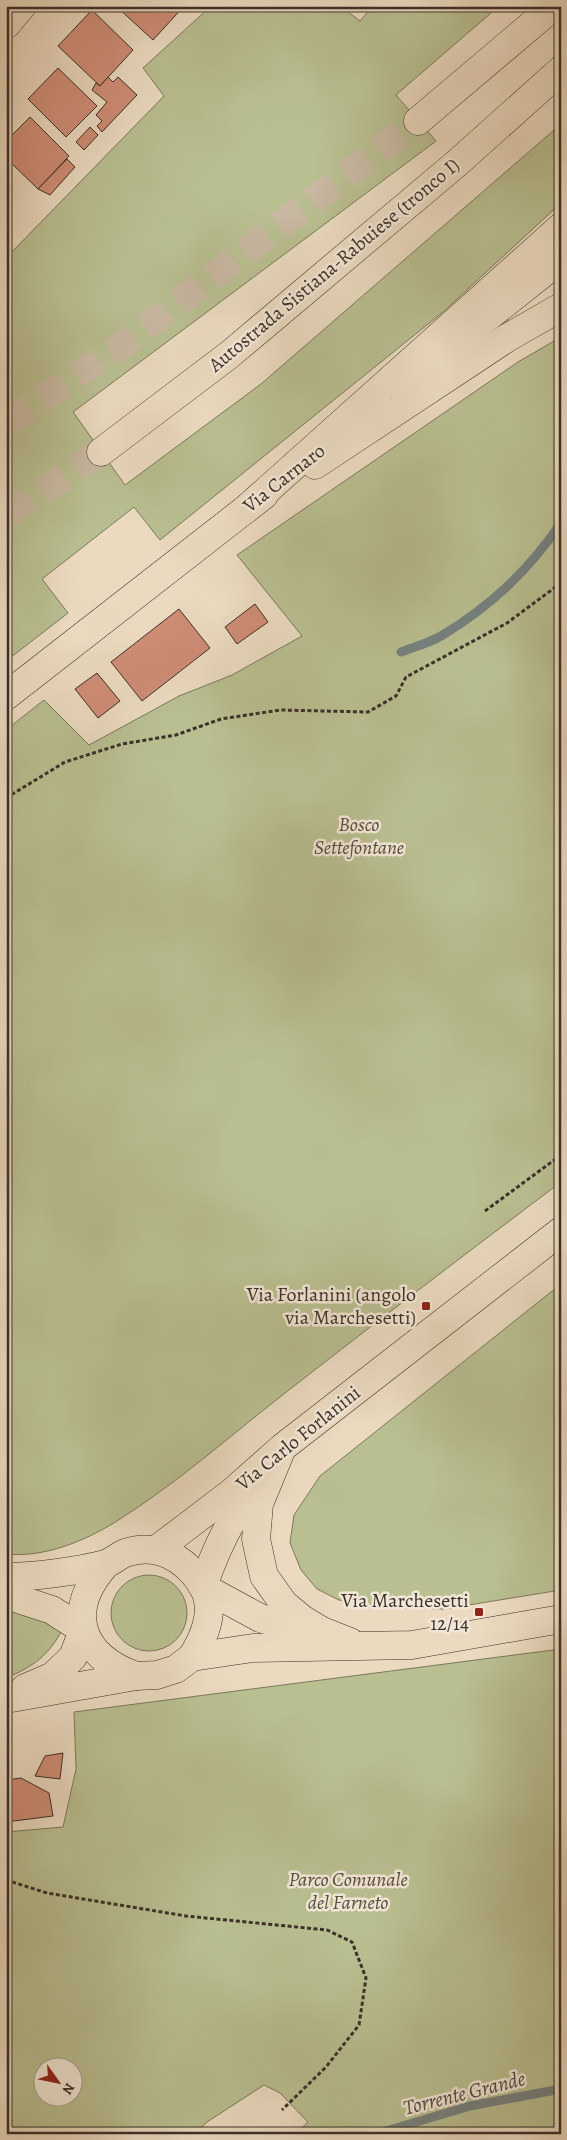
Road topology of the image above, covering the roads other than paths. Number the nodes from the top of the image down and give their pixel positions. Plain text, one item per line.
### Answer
1 (22, 6) edge
2 (554, 6) edge
3 (6, 25) edge
4 (561, 70) edge
5 (418, 121) tunnel mouth
6 (561, 227) edge
7 (561, 259) edge
8 (561, 307) edge
9 (101, 452) tunnel mouth
10 (246, 509) junction
11 (6, 696) edge
12 (561, 1232) edge
13 (282, 1447) junction
14 (156, 1550) junction
15 (106, 1564) junction
16 (6, 1577) edge
17 (203, 1587) junction
18 (6, 1595) edge
19 (561, 1619) edge
20 (83, 1630) junction
21 (362, 1647) junction
22 (192, 1656) junction
23 (136, 1676) junction
24 (6, 1698) edge

1 - 3 main road
2 - 5 main road
4 - 9 main road, Autostrada Sistiana-Rabuiese (tronco I)
6 - 10 main road
7 - 10 main road, Via Carnaro
8 - 10 main road
10 - 11 main road, Via Carnaro
12 - 13 main road, Via Carlo Forlanini
13 - 14 main road, Via Carlo Forlanini
13 - 17 main road
13 - 21 main road
14 - 15 main road
14 - 17 main road
15 - 16 main road
15 - 20 main road
17 - 21 main road
17 - 22 main road
18 - 20 main road
19 - 21 main road
20 - 23 main road
20 - 24 main road
21 - 22 main road
22 - 23 main road
23 - 24 main road

